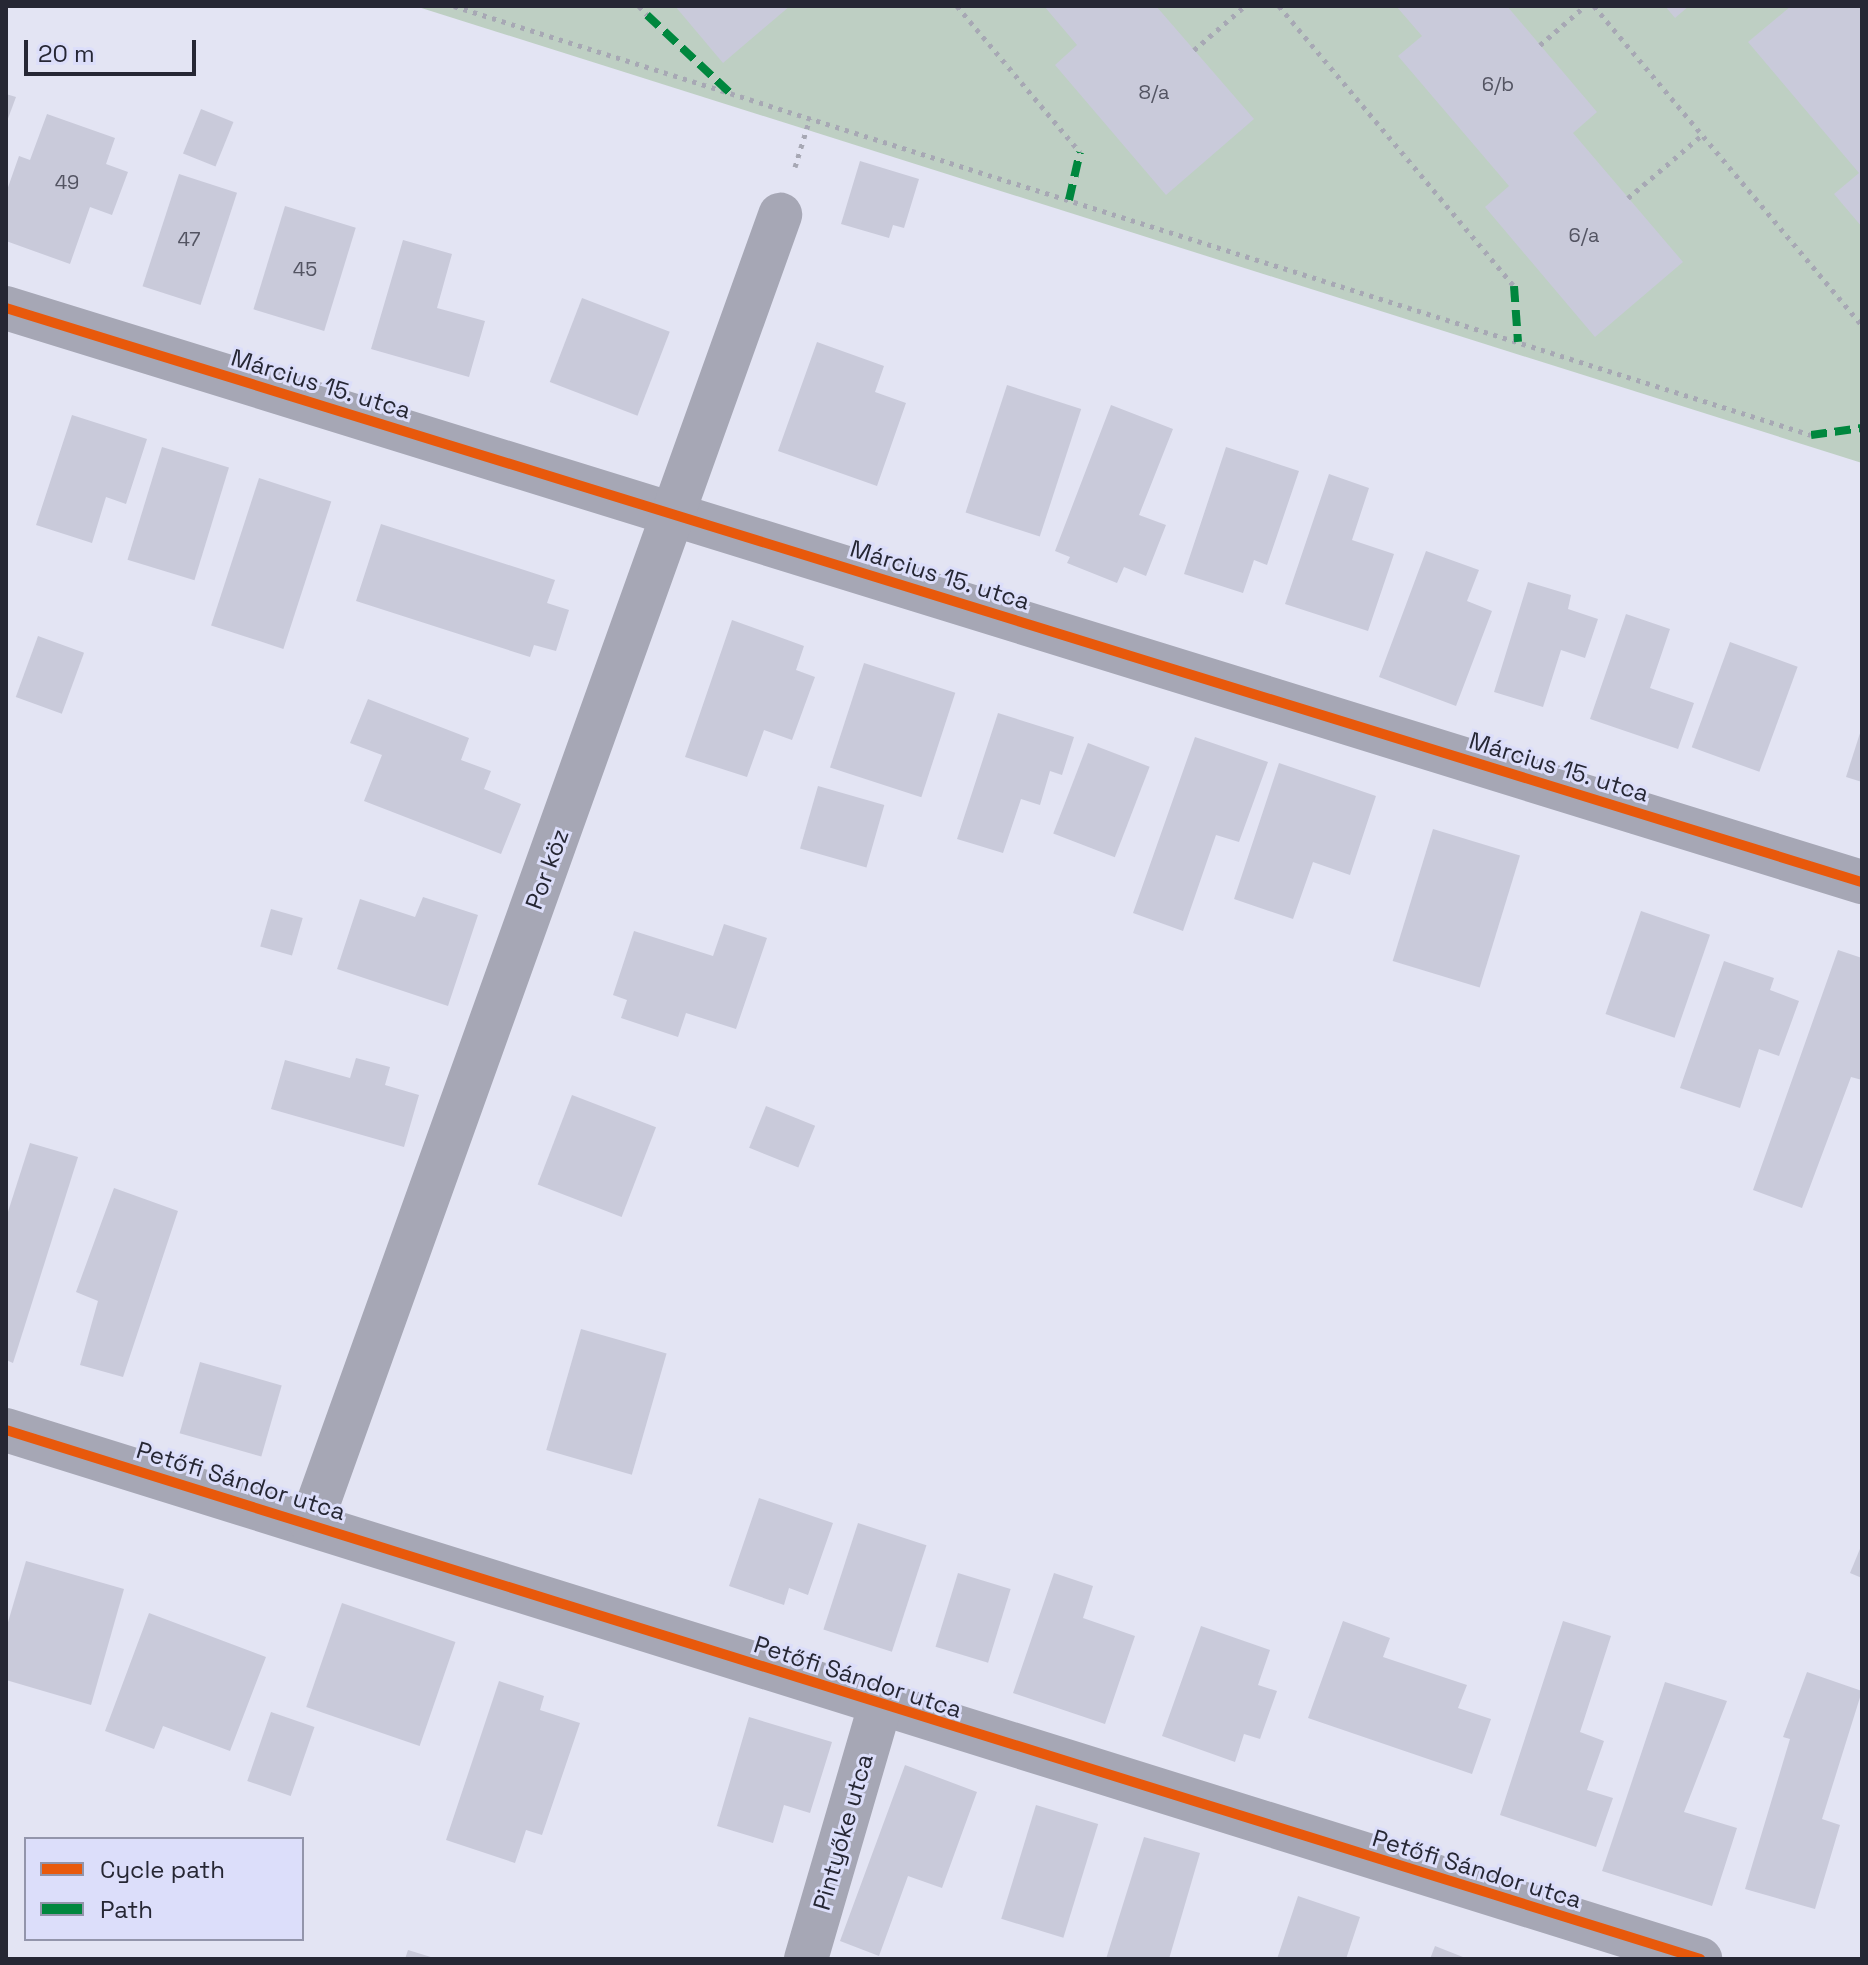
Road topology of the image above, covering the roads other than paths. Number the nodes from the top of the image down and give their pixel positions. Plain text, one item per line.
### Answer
1 (780, 215) dead end
2 (6, 308) edge
3 (675, 513) junction
4 (1862, 882) edge
5 (6, 1430) edge
6 (311, 1523) junction
7 (880, 1706) junction
8 (806, 1959) edge
9 (1700, 1959) edge

1 - 3 street, Por köz
2 - 3 street, Március 15. utca
3 - 4 street, Március 15. utca
3 - 6 street, Por köz
5 - 6 street, Petőfi Sándor utca
6 - 7 street, Petőfi Sándor utca
7 - 8 street, Pintyőke utca
7 - 9 street, Petőfi Sándor utca

